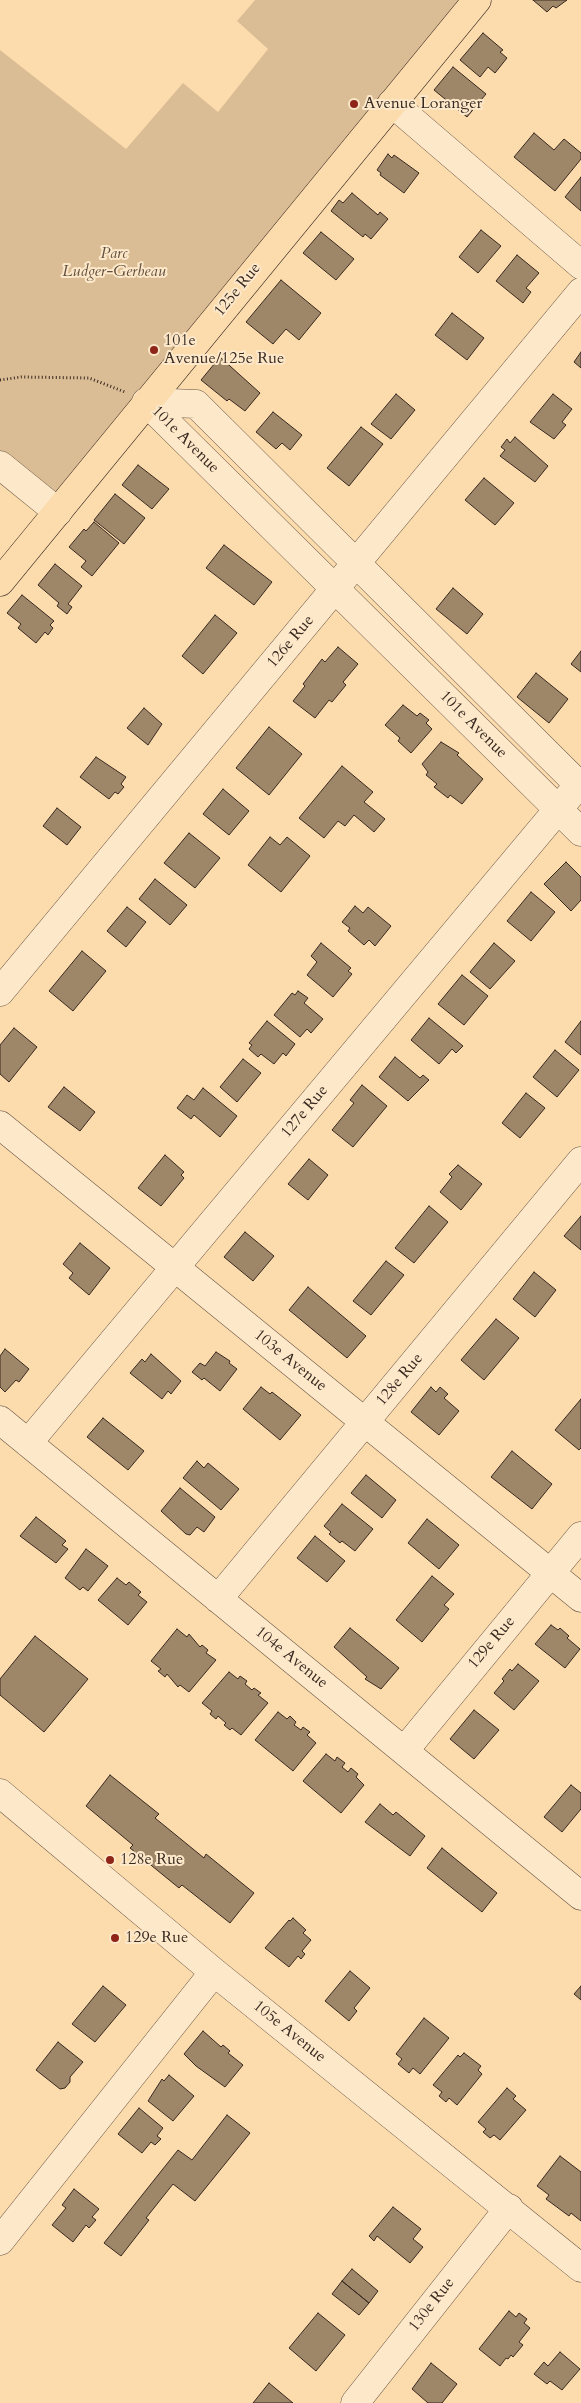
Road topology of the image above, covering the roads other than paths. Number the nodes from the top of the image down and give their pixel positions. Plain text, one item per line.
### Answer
1 (477, 0) edge
2 (392, 103) junction
3 (581, 265) edge
4 (581, 292) edge
5 (146, 402) junction
6 (0, 465) edge
7 (58, 512) junction
8 (357, 562) junction
9 (0, 582) edge
10 (335, 588) junction
11 (580, 785) edge
12 (558, 809) junction
13 (581, 832) edge
14 (0, 992) edge
15 (0, 1124) edge
16 (581, 1162) edge
17 (175, 1267) junction
18 (0, 1420) edge
19 (365, 1422) junction
20 (28, 1443) junction
21 (581, 1536) edge
22 (550, 1573) junction
23 (581, 1598) edge
24 (218, 1599) junction
25 (404, 1750) junction
26 (0, 1794) edge
27 (581, 1896) edge
28 (214, 1972) junction
29 (509, 2208) junction
30 (0, 2241) edge
31 (581, 2268) edge
32 (355, 2403) edge

1 - 2 main road, 125e Rue
2 - 3 street
2 - 5 main road, 125e Rue
4 - 8 street, 126e Rue
5 - 7 main road, 125e Rue
5 - 8 street, 101e Avenue
5 - 10 street, 101e Avenue
6 - 7 street
7 - 9 main road, 125e Rue
8 - 10 street, 126e Rue
8 - 11 street, 101e Avenue
10 - 12 street, 101e Avenue
10 - 14 street, 126e Rue
11 - 12 street, 127e Rue
12 - 13 street, 101e Avenue
12 - 17 street, 127e Rue
15 - 17 street, 103e Avenue
16 - 19 street, 128e Rue
17 - 19 street, 103e Avenue
17 - 20 street, 127e Rue
18 - 20 street, 104e Avenue
19 - 22 street, 103e Avenue
19 - 24 street, 128e Rue
20 - 24 street, 104e Avenue
21 - 22 street, 129e Rue
22 - 23 street, 103e Avenue
22 - 25 street, 129e Rue
24 - 25 street, 104e Avenue
25 - 27 street, 104e Avenue
26 - 28 street, 105e Avenue
28 - 29 street, 105e Avenue
28 - 30 street
29 - 31 street, 105e Avenue
29 - 32 street, 130e Rue

